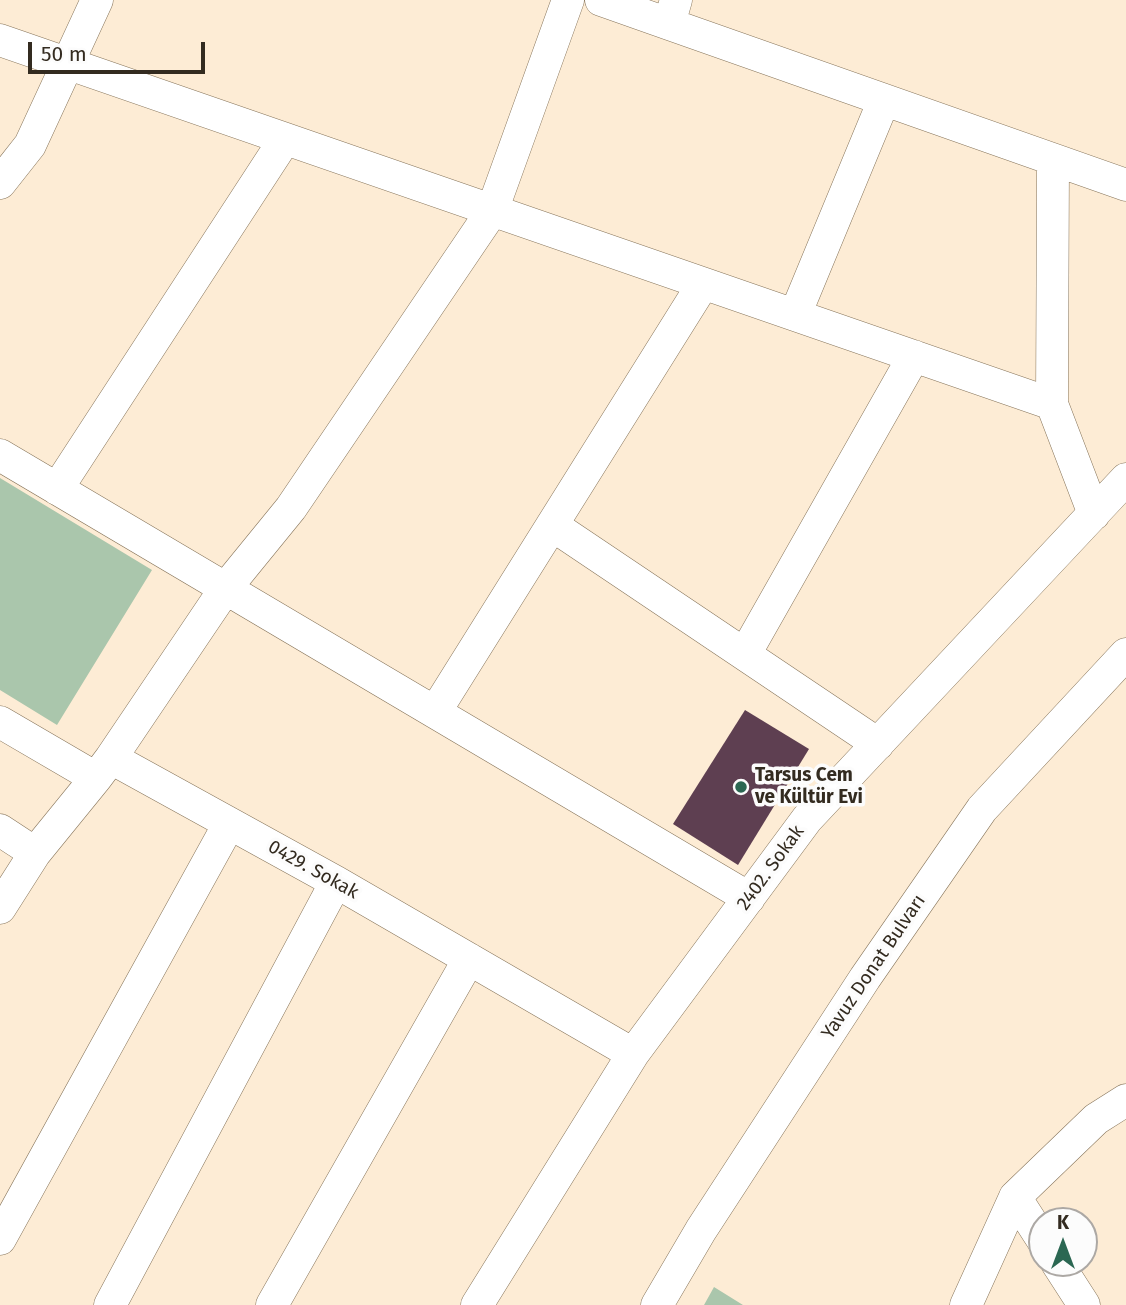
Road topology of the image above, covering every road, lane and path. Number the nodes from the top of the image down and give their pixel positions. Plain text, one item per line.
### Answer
1 (97, 0) edge
2 (568, 0) edge
3 (601, 0) edge
4 (672, 12) edge
5 (0, 40) edge
6 (67, 64) junction
7 (884, 100) junction
8 (285, 139) junction
9 (1053, 160) junction
10 (0, 183) edge
11 (1126, 185) edge
12 (492, 211) junction
13 (703, 284) junction
14 (795, 315) junction
15 (914, 356) junction
16 (1052, 404) junction
17 (0, 455) edge
18 (1126, 479) edge
19 (57, 489) junction
20 (1094, 514) junction
21 (552, 524) junction
22 (225, 589) junction
23 (745, 654) junction
24 (1126, 654) edge
25 (435, 712) junction
26 (0, 722) edge
27 (878, 744) junction
28 (104, 768) junction
29 (229, 824) junction
30 (0, 830) edge
31 (35, 853) junction
32 (336, 882) junction
33 (749, 898) junction
34 (0, 908) edge
35 (469, 959) junction
36 (633, 1054) junction
37 (1126, 1100) edge
38 (1015, 1197) junction
39 (1028, 1217) edge
40 (0, 1239) edge
41 (1066, 1277) edge
42 (110, 1305) edge
43 (272, 1305) edge
44 (477, 1305) edge
45 (657, 1305) edge
46 (966, 1305) edge
47 (1084, 1305) edge

1 - 6 street
2 - 12 street
3 - 4 street
4 - 7 street
5 - 6 street
6 - 8 street
6 - 10 street
7 - 9 street
7 - 14 street
8 - 12 street
8 - 19 street
9 - 11 street
9 - 16 street
12 - 13 street
12 - 22 street
13 - 14 street
13 - 21 street
14 - 15 street
15 - 16 street
15 - 23 street
16 - 20 street
17 - 19 street
18 - 20 street, 2402. Sokak
19 - 22 street
20 - 27 street, 2402. Sokak
21 - 23 street
21 - 25 street
22 - 25 street
22 - 28 street
23 - 27 street
24 - 45 street, Yavuz Donat Bulvarı
25 - 33 street
26 - 28 street, 0429. Sokak
27 - 33 street, 2402. Sokak
28 - 29 street, 0429. Sokak
28 - 31 street
29 - 32 street, 0429. Sokak
29 - 40 street
30 - 31 street
31 - 34 street
32 - 35 street, 0429. Sokak
32 - 42 street
33 - 36 street, 2402. Sokak
35 - 36 street, 0429. Sokak
35 - 43 street
36 - 44 street, 2402. Sokak
37 - 38 street
38 - 39 street
38 - 46 street
41 - 47 street

